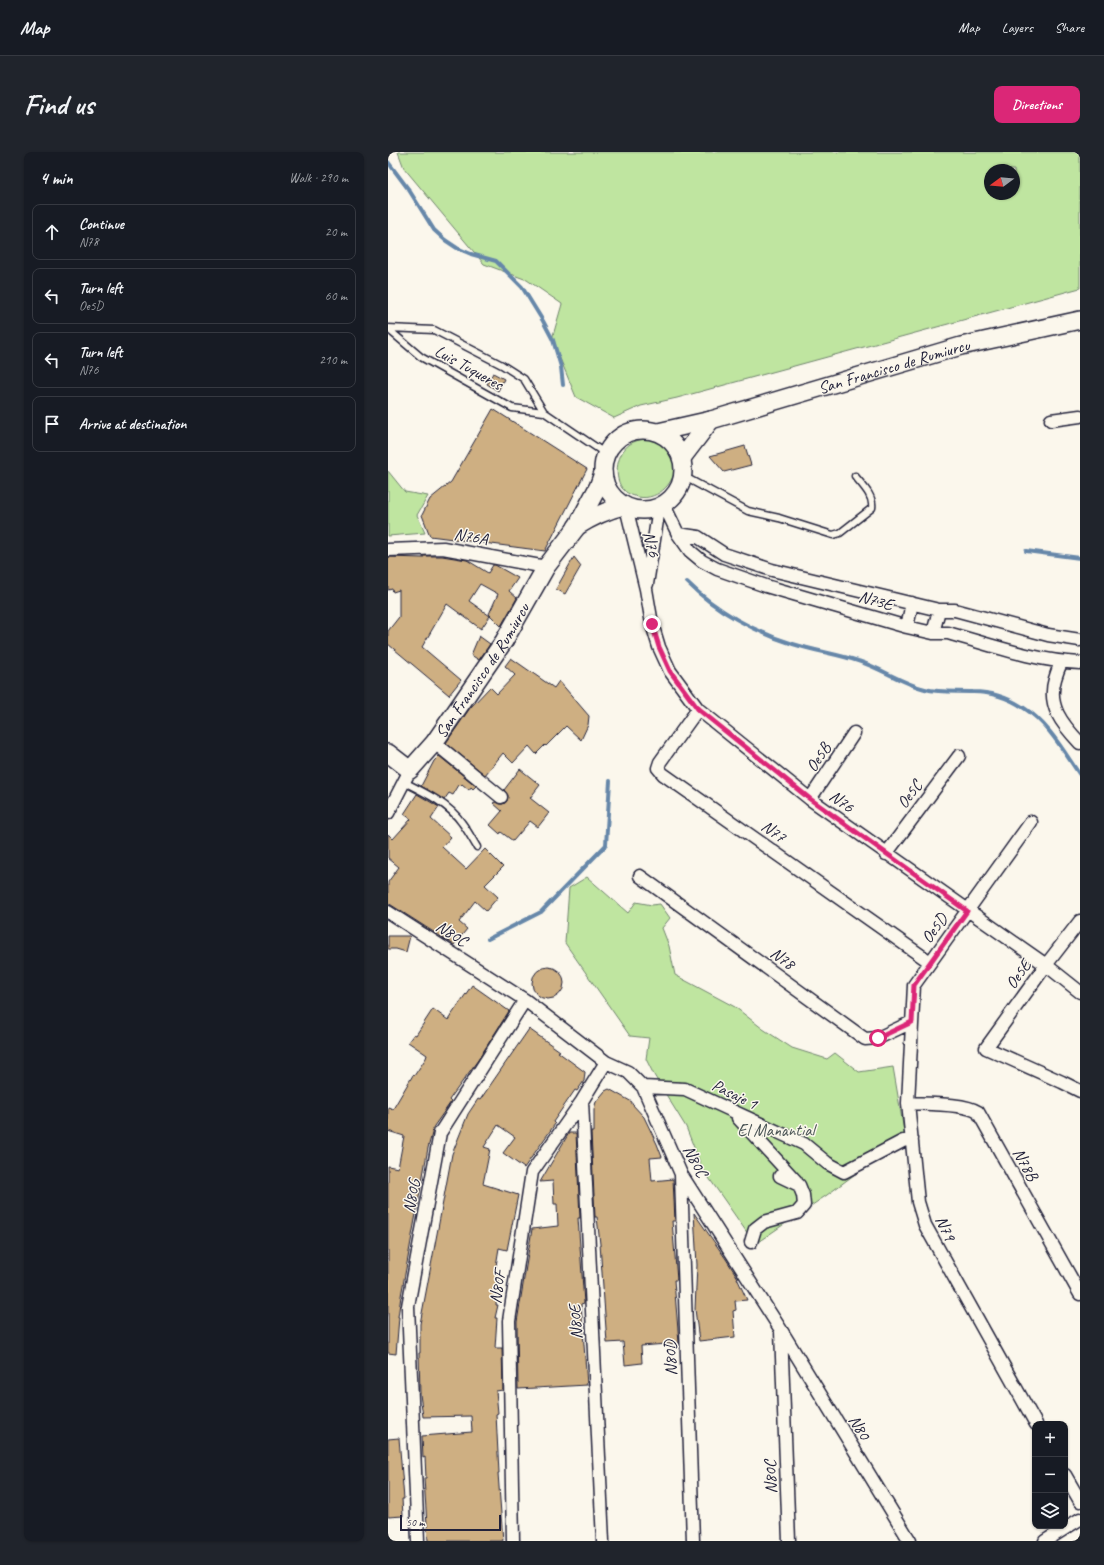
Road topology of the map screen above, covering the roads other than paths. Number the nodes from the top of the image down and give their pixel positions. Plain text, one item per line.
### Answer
1 (1080, 320) edge
2 (388, 328) edge
3 (544, 412) junction
4 (1080, 416) edge
5 (711, 420) junction
6 (1051, 420) dead end
7 (658, 432) junction
8 (606, 454) junction
9 (682, 458) junction
10 (603, 473) junction
11 (683, 476) junction
12 (855, 476) dead end
13 (625, 506) junction
14 (661, 506) junction
15 (576, 528) junction
16 (678, 534) junction
17 (388, 550) edge
18 (546, 567) junction
19 (772, 570) junction
20 (766, 586) junction
21 (646, 589) junction
22 (912, 603) junction
23 (940, 610) junction
24 (907, 627) junction
25 (933, 633) junction
26 (1080, 640) edge
27 (1062, 662) junction
28 (1080, 663) edge
29 (698, 709) junction
30 (854, 734) dead end
31 (434, 743) junction
32 (1080, 743) edge
33 (388, 753) edge
34 (959, 756) dead end
35 (407, 776) junction
36 (501, 797) dead end
37 (810, 799) junction
38 (388, 813) edge
39 (1031, 822) dead end
40 (477, 847) dead end
41 (886, 854) junction
42 (640, 876) dead end
43 (967, 911) junction
44 (388, 912) edge
45 (1080, 921) edge
46 (930, 962) junction
47 (1046, 965) junction
48 (1080, 992) edge
49 (525, 1000) junction
50 (912, 1022) junction
51 (606, 1062) junction
52 (643, 1087) junction
53 (1080, 1091) edge
54 (582, 1101) junction
55 (908, 1103) junction
56 (731, 1111) junction
57 (912, 1139) junction
58 (681, 1174) junction
59 (780, 1176) dead end
60 (799, 1185) junction
61 (751, 1242) dead end
62 (1080, 1294) edge
63 (781, 1330) junction
64 (1034, 1421) edge
65 (1068, 1480) edge
66 (1080, 1501) edge
67 (1080, 1519) edge
68 (418, 1541) edge
69 (513, 1541) edge
70 (603, 1541) edge
71 (693, 1541) edge
72 (790, 1541) edge
73 (910, 1541) edge
74 (1045, 1541) edge

1 - 5 main road, San Francisco de Rumiurcu
2 - 3 lane, Luis Tuqueres
2 - 3 lane
3 - 8 lane
4 - 6 street
5 - 7 main road, San Francisco de Rumiurcu
5 - 9 main road
7 - 8 main road
7 - 9 main road
8 - 10 main road
9 - 11 main road
10 - 13 main road
10 - 15 main road, San Francisco de Rumiurcu
11 - 12 lane
11 - 14 main road
13 - 14 main road
13 - 15 main road, San Francisco de Rumiurcu
13 - 21 street, N76
14 - 16 street, N73E
14 - 21 street, N76
15 - 18 main road, San Francisco de Rumiurcu
16 - 19 street, N73E
16 - 20 street, N73E
17 - 18 street, N76A
18 - 31 main road, San Francisco de Rumiurcu
19 - 20 street
19 - 22 street, N73E
20 - 24 street, N73E
21 - 29 street, N76
22 - 23 street, N73E
22 - 24 street
23 - 25 street
23 - 26 street, N73E
24 - 25 street, N73E
25 - 27 street, N73E
27 - 28 street, N73E
27 - 32 street
29 - 37 street, N76
29 - 46 street, N77
30 - 37 street, Oe5B
31 - 35 main road, San Francisco de Rumiurcu
31 - 36 street
33 - 35 main road
34 - 41 street, Oe5C
35 - 38 street, San Francisco de Rumiurcu
35 - 40 lane
37 - 41 street, N76
39 - 43 street, Oe5D
41 - 43 street, N76
42 - 50 street, N78
43 - 46 street, Oe5D
43 - 47 street, N76
44 - 49 street, N80C
45 - 47 street, Oe5E
46 - 50 street, Oe5D
47 - 48 street, N76
47 - 53 street, Oe5E
49 - 51 street, N80C
49 - 68 street, N80G
50 - 55 street, N79
51 - 52 street, N80C
51 - 54 street, N80F
52 - 56 street, Pasaje 1
52 - 58 street, N80C
54 - 69 street, N80F
54 - 70 street, N80E
55 - 57 street, N79
55 - 62 street, N78B
56 - 57 street, Pasaje 1
56 - 60 street
57 - 64 street, N79
58 - 63 street, N80C
58 - 71 street, N80D
59 - 60 street
60 - 61 street
63 - 72 street, N80C
63 - 73 street, N80
65 - 66 street
67 - 74 street

